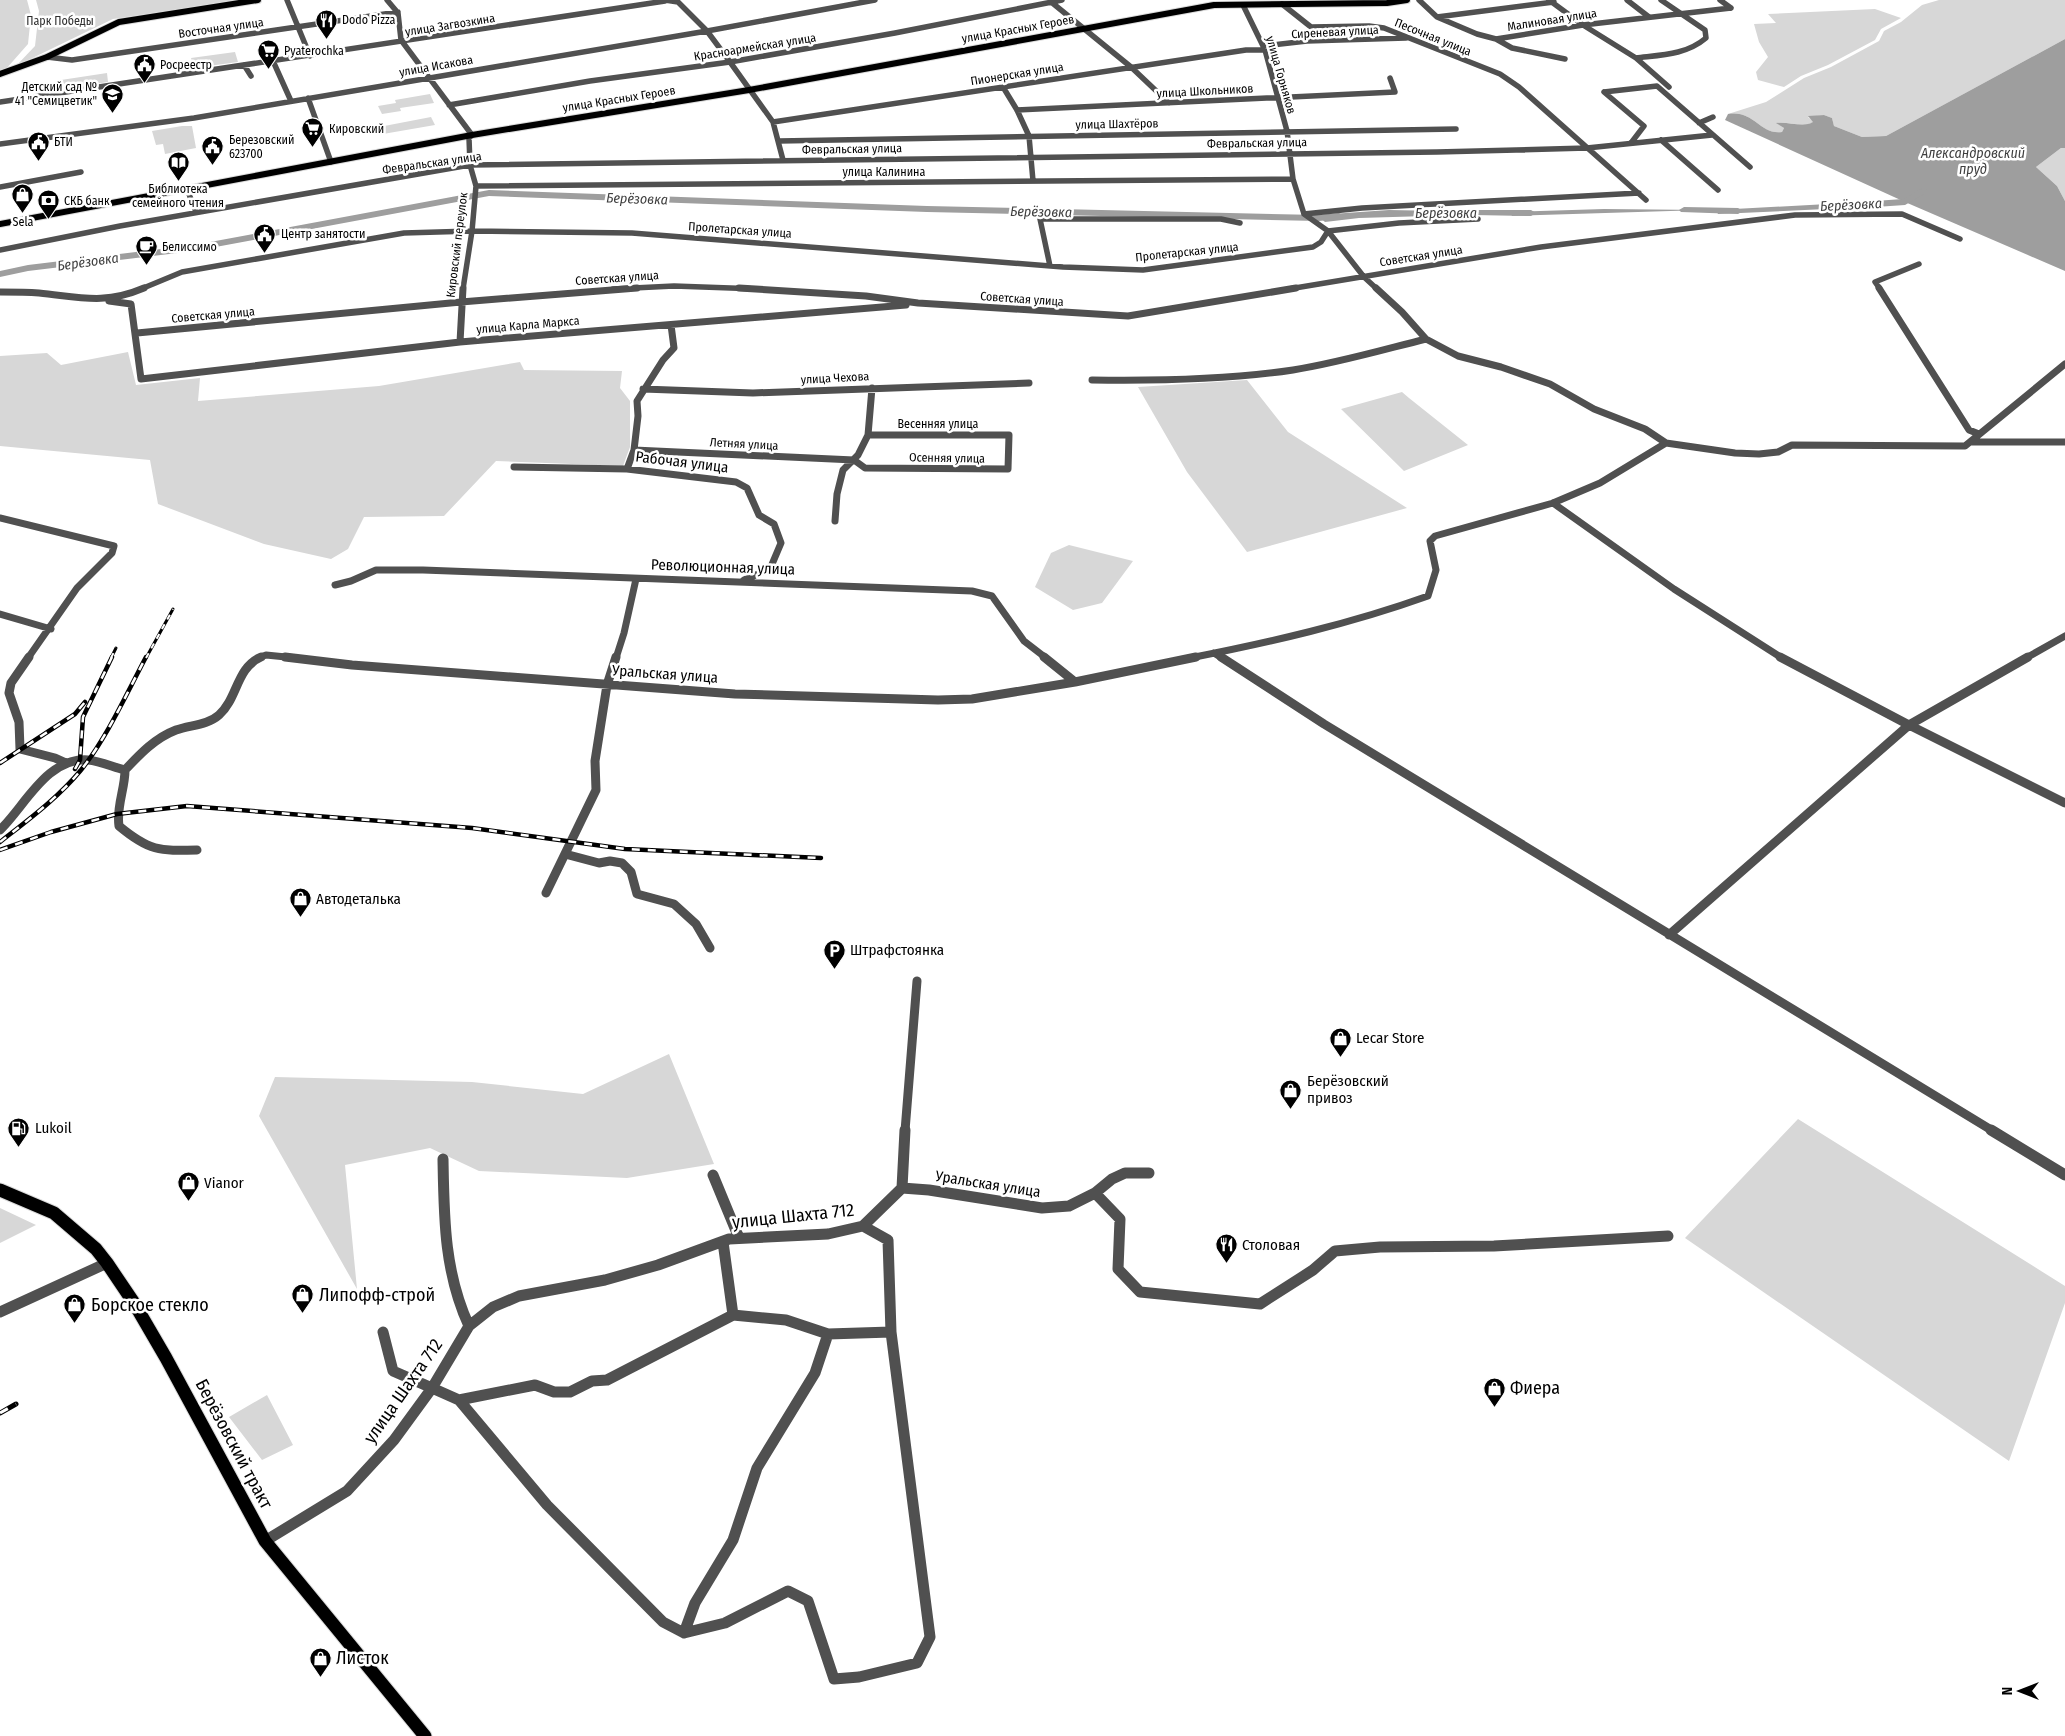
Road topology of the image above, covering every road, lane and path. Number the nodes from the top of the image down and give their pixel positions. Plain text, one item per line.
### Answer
1 (258, 0) edge
2 (287, 0) edge
3 (387, 0) edge
4 (665, 0) edge
5 (875, 0) edge
6 (1062, 0) edge
7 (1407, 0) edge
8 (1418, 0) edge
9 (1627, 0) edge
10 (1661, 0) edge
11 (1720, 0) edge
12 (1050, 1) edge
13 (1552, 1) edge
14 (1243, 4) junction
15 (1282, 4) junction
16 (398, 12) junction
17 (1682, 13) junction
18 (1437, 17) junction
19 (1649, 17) junction
20 (1583, 25) junction
21 (298, 27) junction
22 (1083, 28) junction
23 (707, 31) junction
24 (1407, 38) junction
25 (1496, 39) junction
26 (404, 43) junction
27 (1264, 48) junction
28 (310, 56) junction
29 (47, 57) junction
30 (1636, 58) junction
31 (1565, 59) dead end
32 (274, 61) junction
33 (730, 62) junction
34 (244, 65) junction
35 (1131, 68) junction
36 (0, 74) edge
37 (251, 76) dead end
38 (429, 77) junction
39 (1390, 78) dead end
40 (1003, 87) junction
41 (1669, 87) dead end
42 (749, 90) junction
43 (308, 98) junction
44 (1278, 98) junction
45 (291, 101) junction
46 (0, 102) edge
47 (1169, 103) junction
48 (449, 105) junction
49 (1017, 110) junction
50 (1712, 117) dead end
51 (773, 122) junction
52 (1699, 123) junction
53 (1456, 128) dead end
54 (1287, 131) junction
55 (472, 135) junction
56 (1712, 135) junction
57 (1029, 136) junction
58 (1660, 140) junction
59 (780, 141) junction
60 (1631, 143) junction
61 (0, 144) edge
62 (1586, 148) junction
63 (1289, 153) junction
64 (1031, 156) junction
65 (783, 160) junction
66 (331, 162) junction
67 (470, 165) junction
68 (1750, 167) dead end
69 (81, 172) dead end
70 (1293, 179) junction
71 (1033, 181) junction
72 (476, 186) junction
73 (0, 187) edge
74 (187, 189) junction
75 (1718, 190) dead end
76 (1639, 193) junction
77 (1646, 200) dead end
78 (196, 212) junction
79 (1304, 214) junction
80 (1040, 219) joint
81 (1478, 219) dead end
82 (1240, 223) dead end
83 (0, 224) edge
84 (472, 231) junction
85 (1328, 231) junction
86 (1960, 239) dead end
87 (0, 250) edge
88 (1919, 264) dead end
89 (1050, 266) junction
90 (1364, 277) junction
91 (0, 292) edge
92 (97, 300) junction
93 (461, 302) junction
94 (918, 304) junction
95 (670, 325) junction
96 (136, 333) junction
97 (1426, 339) junction
98 (460, 342) junction
99 (2065, 364) edge
100 (141, 379) joint
101 (1092, 380) dead end
102 (1029, 383) dead end
103 (872, 388) junction
104 (643, 389) junction
105 (1979, 434) junction
106 (868, 435) junction
107 (1009, 435) joint
108 (1971, 442) junction
109 (2065, 442) edge
110 (1666, 443) junction
111 (634, 450) junction
112 (854, 460) junction
113 (514, 467) dead end
114 (627, 469) junction
115 (1553, 503) junction
116 (0, 518) edge
117 (835, 522) dead end
118 (636, 578) junction
119 (739, 582) junction
120 (334, 586) dead end
121 (0, 614) edge
122 (51, 629) junction
123 (2065, 636) edge
124 (1214, 653) junction
125 (1075, 682) junction
126 (607, 685) junction
127 (1909, 725) junction
128 (66, 763) junction
129 (125, 770) junction
130 (2065, 803) edge
131 (0, 830) edge
132 (197, 850) dead end
133 (565, 854) junction
134 (546, 892) dead end
135 (1669, 934) junction
136 (710, 948) dead end
137 (917, 981) dead end
138 (443, 1159) dead end
139 (1149, 1173) dead end
140 (713, 1175) dead end
141 (2065, 1175) edge
142 (902, 1188) junction
143 (0, 1190) edge
144 (1095, 1193) junction
145 (863, 1226) junction
146 (1668, 1236) dead end
147 (739, 1238) junction
148 (723, 1242) junction
149 (107, 1263) junction
150 (0, 1312) edge
151 (733, 1315) junction
152 (469, 1326) junction
153 (383, 1332) dead end
154 (891, 1332) junction
155 (828, 1334) junction
156 (431, 1389) junction
157 (459, 1400) junction
158 (264, 1541) junction
159 (684, 1633) junction
160 (425, 1736) edge

1 - 29 main road
2 - 21 street
3 - 16 street
4 - 23 street
4 - 26 street, улица Загвозкина
5 - 23 street, улица Исакова
6 - 12 street, Красноармейская улица
7 - 15 main road, улица Красных Героев
8 - 18 street
9 - 19 street
10 - 17 street
11 - 17 street, Малиновая улица
12 - 22 street
12 - 33 street, Красноармейская улица
13 - 18 street
13 - 20 street
14 - 15 main road, улица Красных Героев
14 - 22 main road, улица Красных Героев
14 - 27 street, улица Горняков
15 - 24 street, Песочная улица
16 - 21 street, Восточная улица
16 - 26 street
17 - 19 street, Малиновая улица
17 - 30 street
18 - 25 street
19 - 20 street, Малиновая улица
20 - 25 street, Малиновая улица
20 - 30 street
21 - 28 street
21 - 29 street, Восточная улица
22 - 35 street
22 - 42 main road, улица Красных Героев
23 - 33 street
23 - 38 street, улица Исакова
24 - 27 street, Сиреневая улица
24 - 62 street, Песочная улица
25 - 31 street
26 - 28 street, улица Загвозкина
26 - 38 street
27 - 35 street, Пионерская улица
27 - 44 street, улица Горняков
28 - 32 street, улица Загвозкина
29 - 36 main road
30 - 41 street
32 - 34 street, улица Загвозкина
32 - 45 street
33 - 42 street
33 - 48 street, Красноармейская улица
34 - 37 street
34 - 46 street, улица Загвозкина
35 - 40 street, Пионерская улица
35 - 47 street
38 - 43 street, улица Исакова
38 - 48 street
39 - 44 street, улица Школьников
40 - 49 street
40 - 51 street, Пионерская улица
42 - 51 street
42 - 55 main road, улица Красных Героев
43 - 45 street, улица Исакова
43 - 66 street
44 - 47 street, улица Школьников
44 - 54 street, улица Горняков
45 - 61 street, улица Исакова
47 - 49 street, улица Школьников
48 - 55 street
49 - 57 street
50 - 52 street
51 - 59 street
52 - 56 street
52 - 60 street
53 - 54 street, улица Шахтёров
54 - 57 street, улица Шахтёров
54 - 63 street, улица Горняков
55 - 66 main road, улица Красных Героев
55 - 67 street, Кировский переулок
56 - 58 street, Февральская улица
56 - 68 street
57 - 59 street, улица Шахтёров
57 - 64 street
58 - 60 street, Февральская улица
58 - 75 street
59 - 65 street
60 - 62 street, Февральская улица
62 - 63 street, Февральская улица
62 - 76 street, Песочная улица
63 - 64 street, Февральская улица
63 - 70 street, улица Горняков
64 - 65 street, Февральская улица
64 - 71 street
65 - 67 street, Февральская улица
66 - 74 main road, улица Красных Героев
67 - 72 street, Кировский переулок
67 - 78 street, Февральская улица
69 - 73 street
70 - 71 street, улица Калинина
70 - 79 street, улица Горняков
71 - 72 street, улица Калинина
72 - 84 street, Кировский переулок
74 - 78 street
74 - 83 main road, улица Красных Героев
76 - 77 street, Песочная улица
76 - 79 street
78 - 87 street, Февральская улица
79 - 85 street
80 - 82 street
80 - 89 street
81 - 85 street
84 - 89 street, Пролетарская улица
84 - 92 street, Пролетарская улица
84 - 93 street, Кировский переулок
85 - 89 street, Пролетарская улица
85 - 90 street
86 - 90 street, Советская улица
88 - 105 street
90 - 94 street, Советская улица
90 - 97 street
91 - 92 street, Пролетарская улица
92 - 96 street
93 - 94 street, Советская улица
93 - 96 street, Советская улица
93 - 98 street, Кировский переулок
94 - 95 street, улица Карла Маркса
95 - 98 street, улица Карла Маркса
95 - 104 street
96 - 100 street
97 - 101 street
97 - 110 street
98 - 100 street, улица Карла Маркса
99 - 105 street
102 - 103 street, улица Чехова
103 - 104 street, улица Чехова
103 - 106 street
104 - 111 street
105 - 108 street
106 - 107 street, Весенняя улица
106 - 112 street
107 - 112 street, Осенняя улица
108 - 109 street
108 - 110 street
110 - 115 street
111 - 112 street, Летняя улица
111 - 114 street
112 - 117 street
113 - 114 street, Рабочая улица
114 - 119 street, Рабочая улица
115 - 124 street, Уральская улица
115 - 127 street
116 - 122 street
118 - 119 street, Революционная улица
118 - 120 street, Революционная улица
118 - 126 street
119 - 125 street, Революционная улица
121 - 122 street
122 - 128 street
123 - 127 street
124 - 125 street, Уральская улица
124 - 135 street
125 - 126 street, Уральская улица
126 - 129 street, Уральская улица
126 - 133 street
127 - 130 street
127 - 135 street
128 - 129 street
128 - 131 street
129 - 132 street
133 - 134 street
133 - 136 street
135 - 141 street
137 - 142 street
138 - 152 street
139 - 144 street, Уральская улица
140 - 147 street
142 - 144 street, Уральская улица
142 - 145 street
143 - 149 main road, Берёзовский тракт
144 - 146 street
145 - 147 street, улица Шахта 712
145 - 154 street, улица Шахта 712
147 - 148 street, улица Шахта 712
148 - 151 street
148 - 152 street, улица Шахта 712
149 - 150 street
149 - 158 main road, Берёзовский тракт
151 - 155 street
151 - 157 street
152 - 156 street, улица Шахта 712
153 - 156 street
154 - 155 street
154 - 159 street, улица Шахта 712
155 - 159 street
156 - 157 street
156 - 158 street, улица Шахта 712
157 - 159 street
158 - 160 main road, Берёзовский тракт

